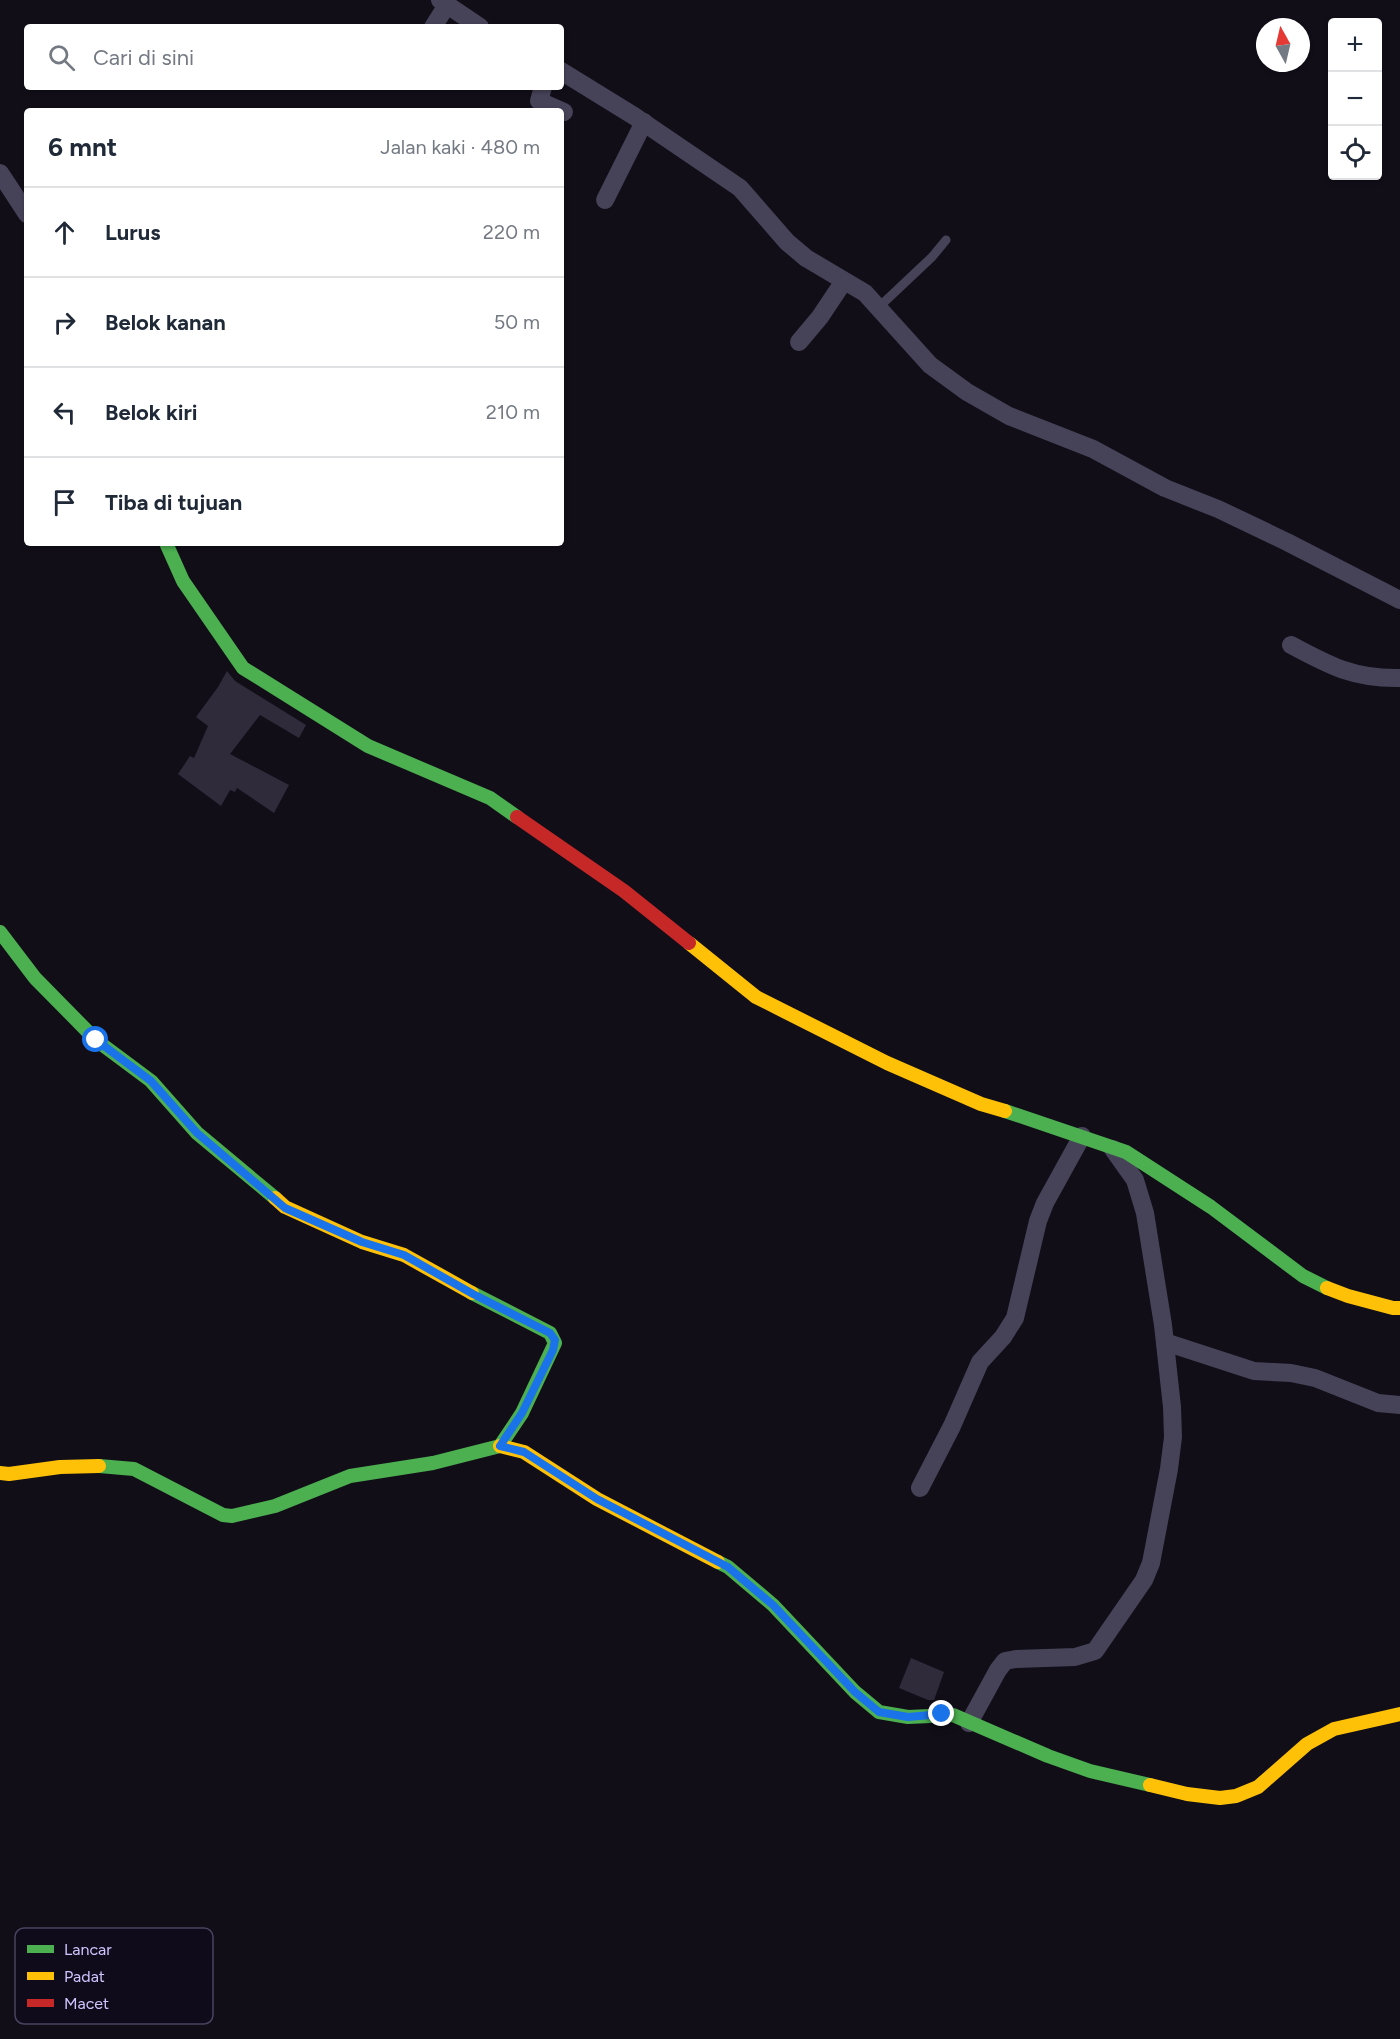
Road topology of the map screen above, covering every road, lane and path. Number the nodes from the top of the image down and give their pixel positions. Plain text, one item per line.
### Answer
1 (444, 3) edge
2 (434, 24) edge
3 (476, 24) edge
4 (564, 72) edge
5 (542, 90) edge
6 (555, 108) edge
7 (644, 122) junction
8 (0, 173) edge
9 (605, 200) dead end
10 (24, 209) edge
11 (946, 240) dead end
12 (844, 281) junction
13 (879, 307) junction
14 (799, 342) dead end
15 (167, 546) edge
16 (1400, 600) edge
17 (1291, 645) dead end
18 (1400, 678) edge
19 (0, 932) edge
20 (1082, 1136) junction
21 (1109, 1145) junction
22 (1400, 1308) edge
23 (1165, 1342) junction
24 (1400, 1405) edge
25 (500, 1446) junction
26 (0, 1473) edge
27 (920, 1488) dead end
28 (1400, 1714) edge
29 (969, 1723) junction

1 - 2 street
1 - 3 street
4 - 7 street
5 - 6 street
7 - 9 street
7 - 12 street
8 - 10 street
11 - 13 lane
12 - 13 street
12 - 14 street
13 - 16 street
15 - 20 street
17 - 18 street
19 - 25 street
20 - 21 street
20 - 27 street
21 - 22 street
21 - 23 street
23 - 24 street
23 - 29 street
25 - 26 street
25 - 29 street
28 - 29 street

